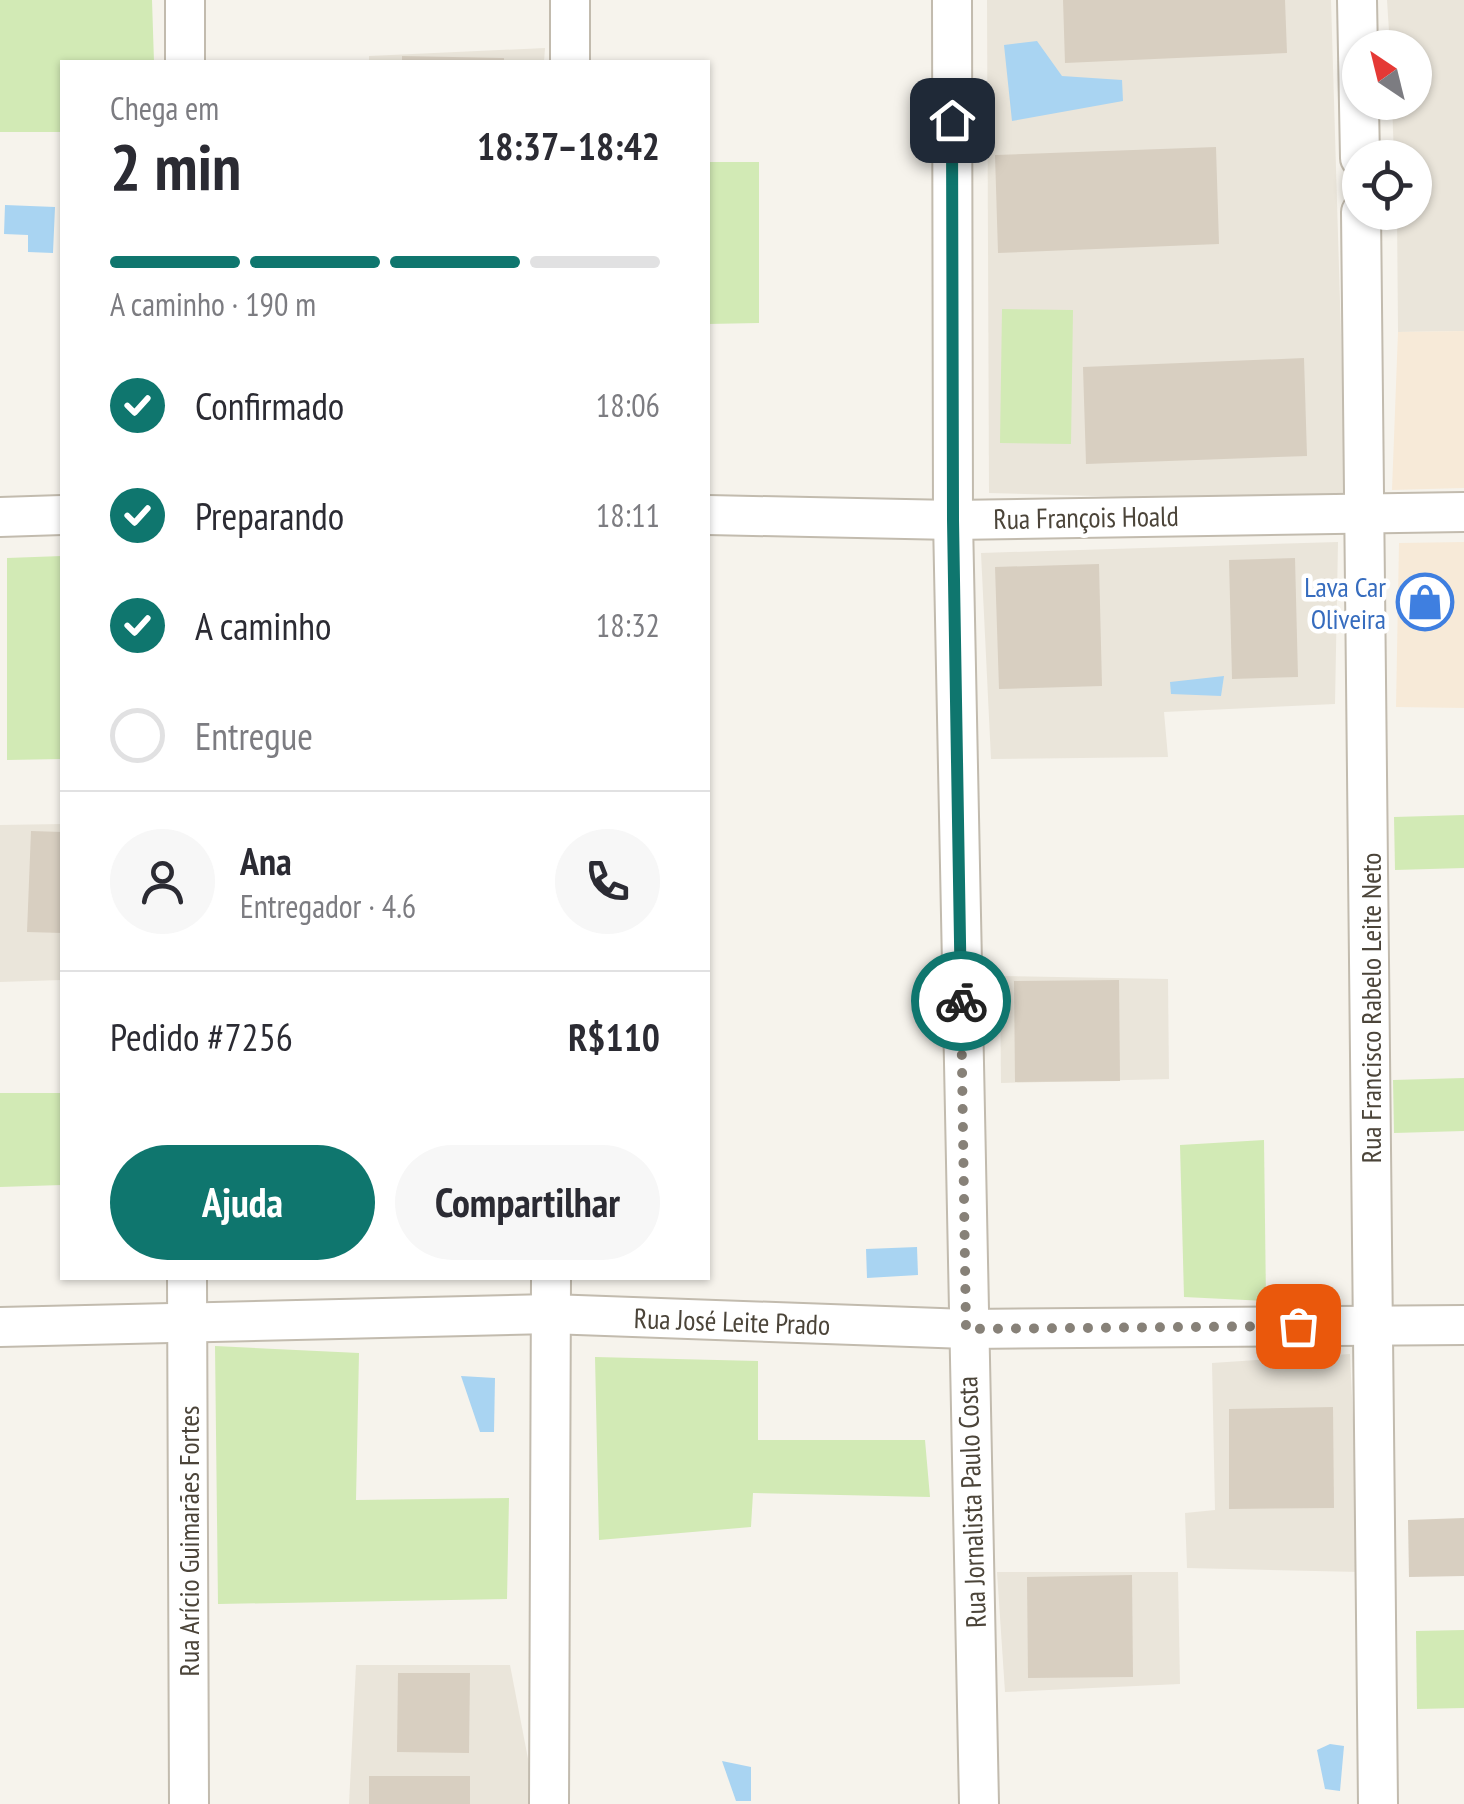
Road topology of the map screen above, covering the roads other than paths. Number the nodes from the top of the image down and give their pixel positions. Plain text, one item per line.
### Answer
1 (185, 0) edge
2 (570, 0) edge
3 (952, 0) edge
4 (1357, 0) edge
5 (185, 60) edge
6 (570, 60) edge
7 (1360, 140) edge
8 (1361, 230) edge
9 (1367, 512) junction
10 (1464, 512) edge
11 (710, 515) edge
12 (0, 516) edge
13 (60, 516) edge
14 (953, 520) junction
15 (186, 1280) edge
16 (550, 1296) edge
17 (187, 1326) junction
18 (1372, 1326) junction
19 (1464, 1326) edge
20 (0, 1327) edge
21 (966, 1329) junction
22 (189, 1804) edge
23 (549, 1804) edge
24 (979, 1804) edge
25 (1378, 1804) edge

1 - 5 street
2 - 6 street
3 - 14 street, Rua Jornalista Paulo Costa
4 - 7 street
8 - 9 street, Rua Francisco Rabelo Leite Neto
9 - 10 street, Rua François Hoald
9 - 14 street, Rua François Hoald
9 - 18 street, Rua Francisco Rabelo Leite Neto
11 - 14 street, Rua François Hoald
12 - 13 street
14 - 21 street, Rua Jornalista Paulo Costa
15 - 17 street, Rua Arício Guimarães Fortes
16 - 17 street, Rua José Leite Prado
16 - 21 street, Rua José Leite Prado
16 - 23 street
17 - 20 street, Rua José Leite Prado
17 - 22 street, Rua Arício Guimarães Fortes
18 - 19 street, Rua José Leite Prado
18 - 21 street, Rua José Leite Prado
18 - 25 street, Rua Francisco Rabelo Leite Neto
21 - 24 street, Rua Jornalista Paulo Costa

